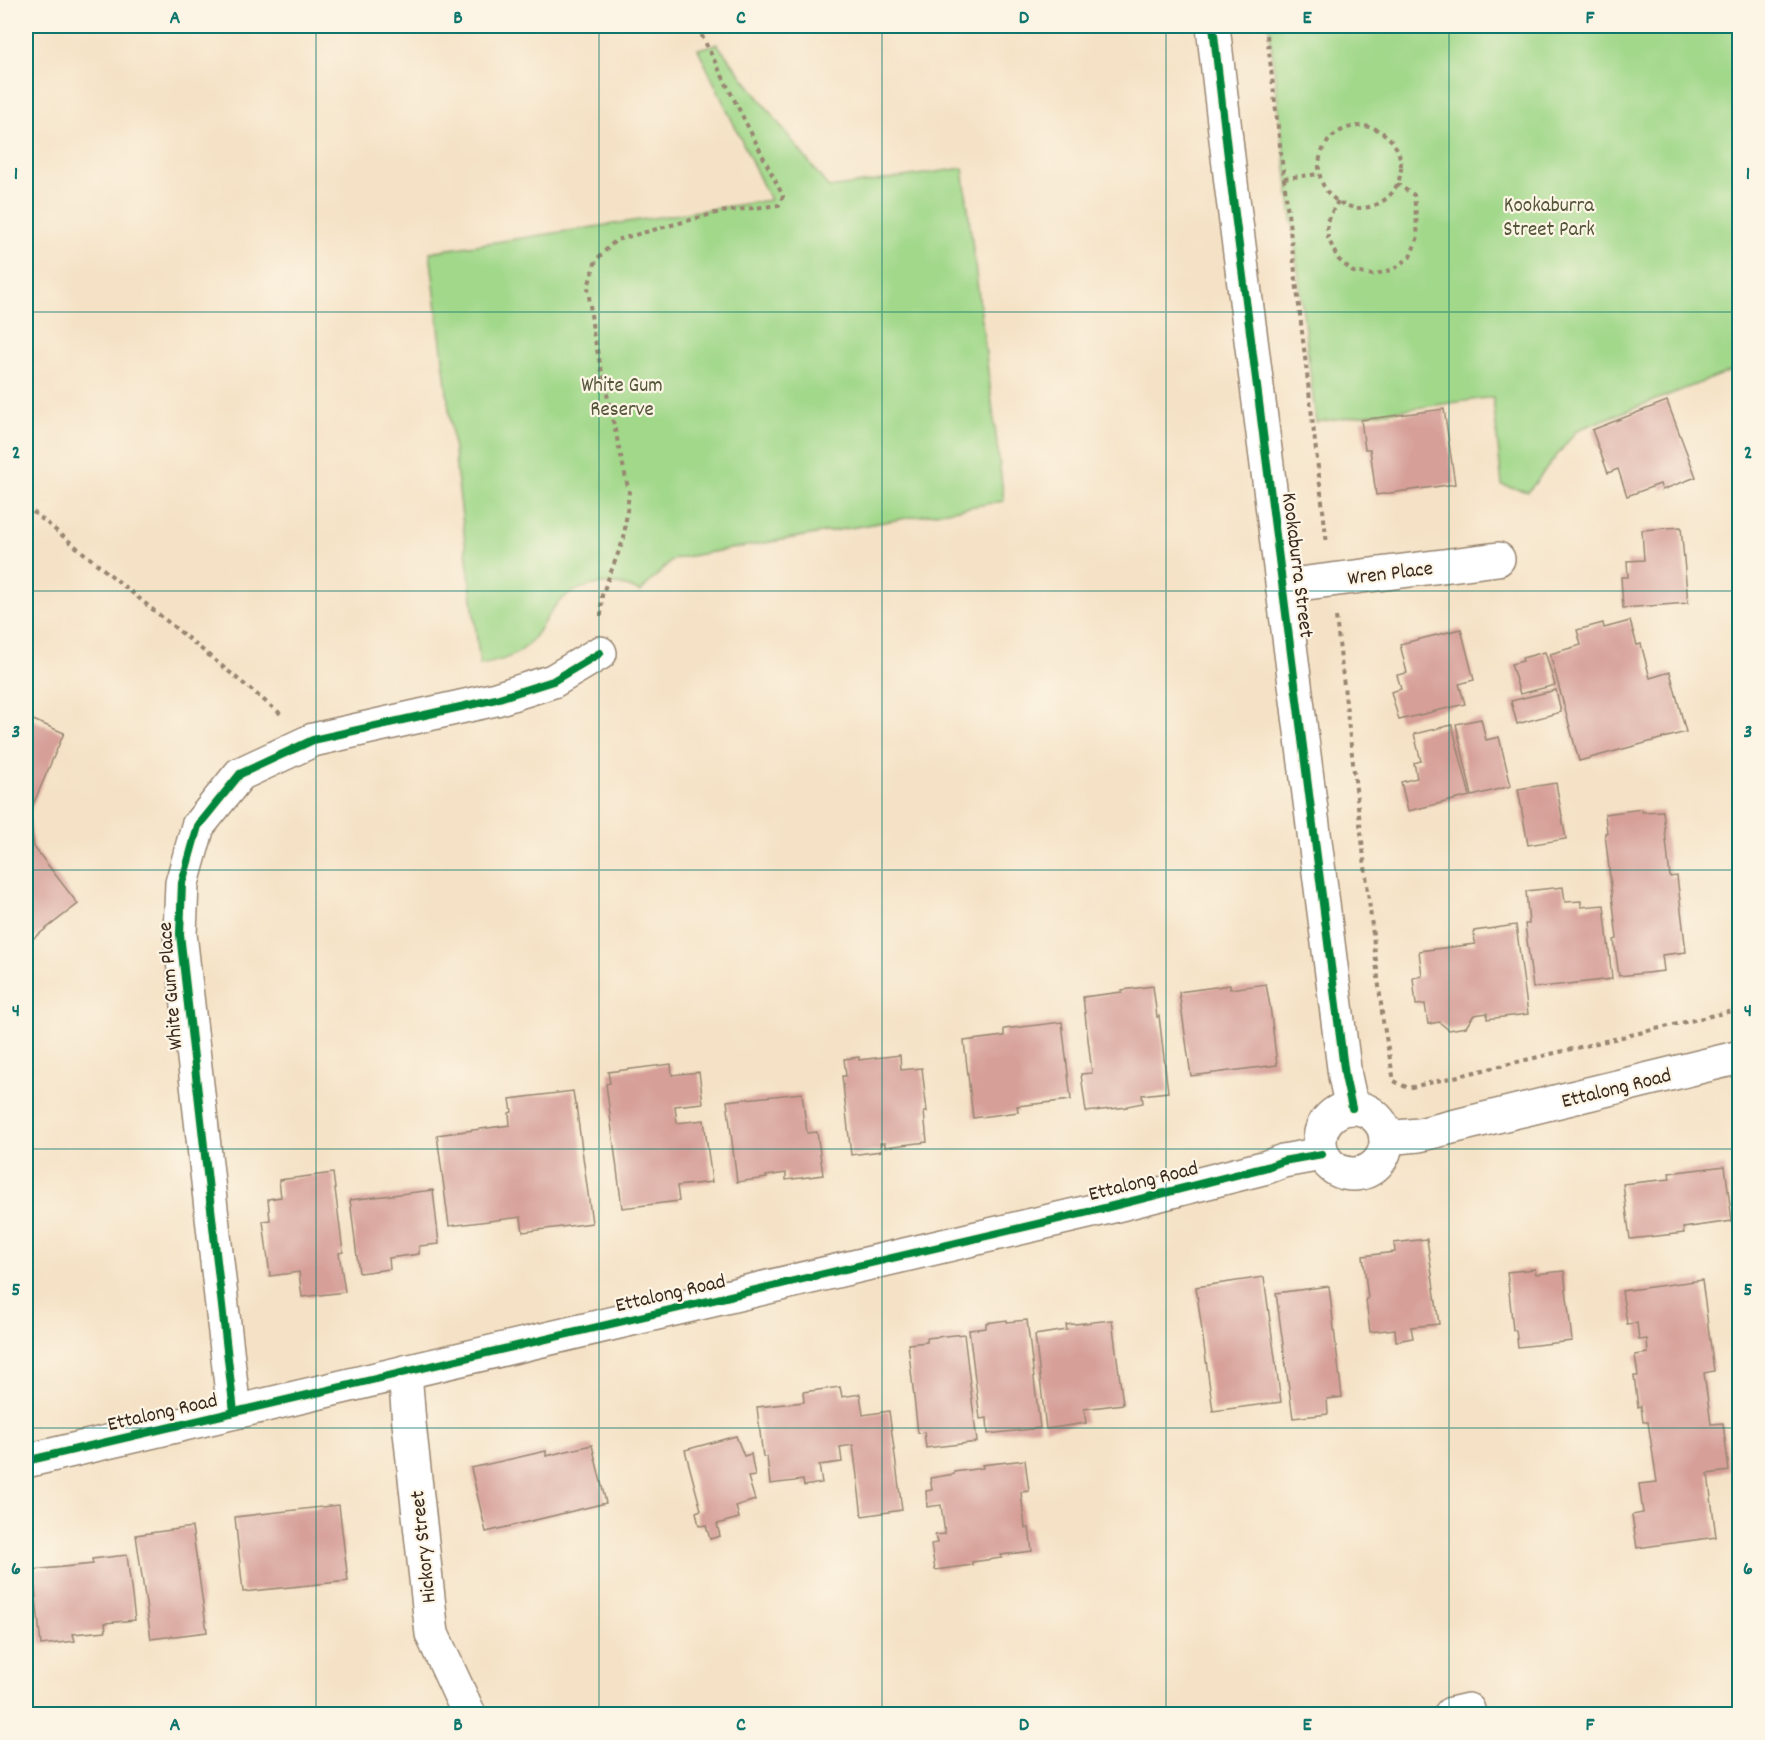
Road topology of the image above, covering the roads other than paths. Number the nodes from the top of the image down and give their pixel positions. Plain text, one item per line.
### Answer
1 (1213, 26) edge
2 (1498, 558) dead end
3 (1283, 586) junction
4 (600, 653) road end
5 (1740, 1057) edge
6 (1352, 1108) junction
7 (1386, 1138) junction
8 (1322, 1154) junction
9 (405, 1372) junction
10 (234, 1412) junction
11 (26, 1461) edge
12 (469, 1714) edge
13 (1451, 1714) edge
14 (1468, 1714) edge

1 - 3 street, Kookaburra Street
2 - 3 street, Wren Place
3 - 6 street, Kookaburra Street
4 - 10 street, White Gum Place
5 - 7 street, Ettalong Road
6 - 7 street
6 - 8 street
7 - 8 street
8 - 9 street, Ettalong Road
9 - 10 street, Ettalong Road
9 - 12 street, Hickory Street
10 - 11 street, Ettalong Road
13 - 14 street

